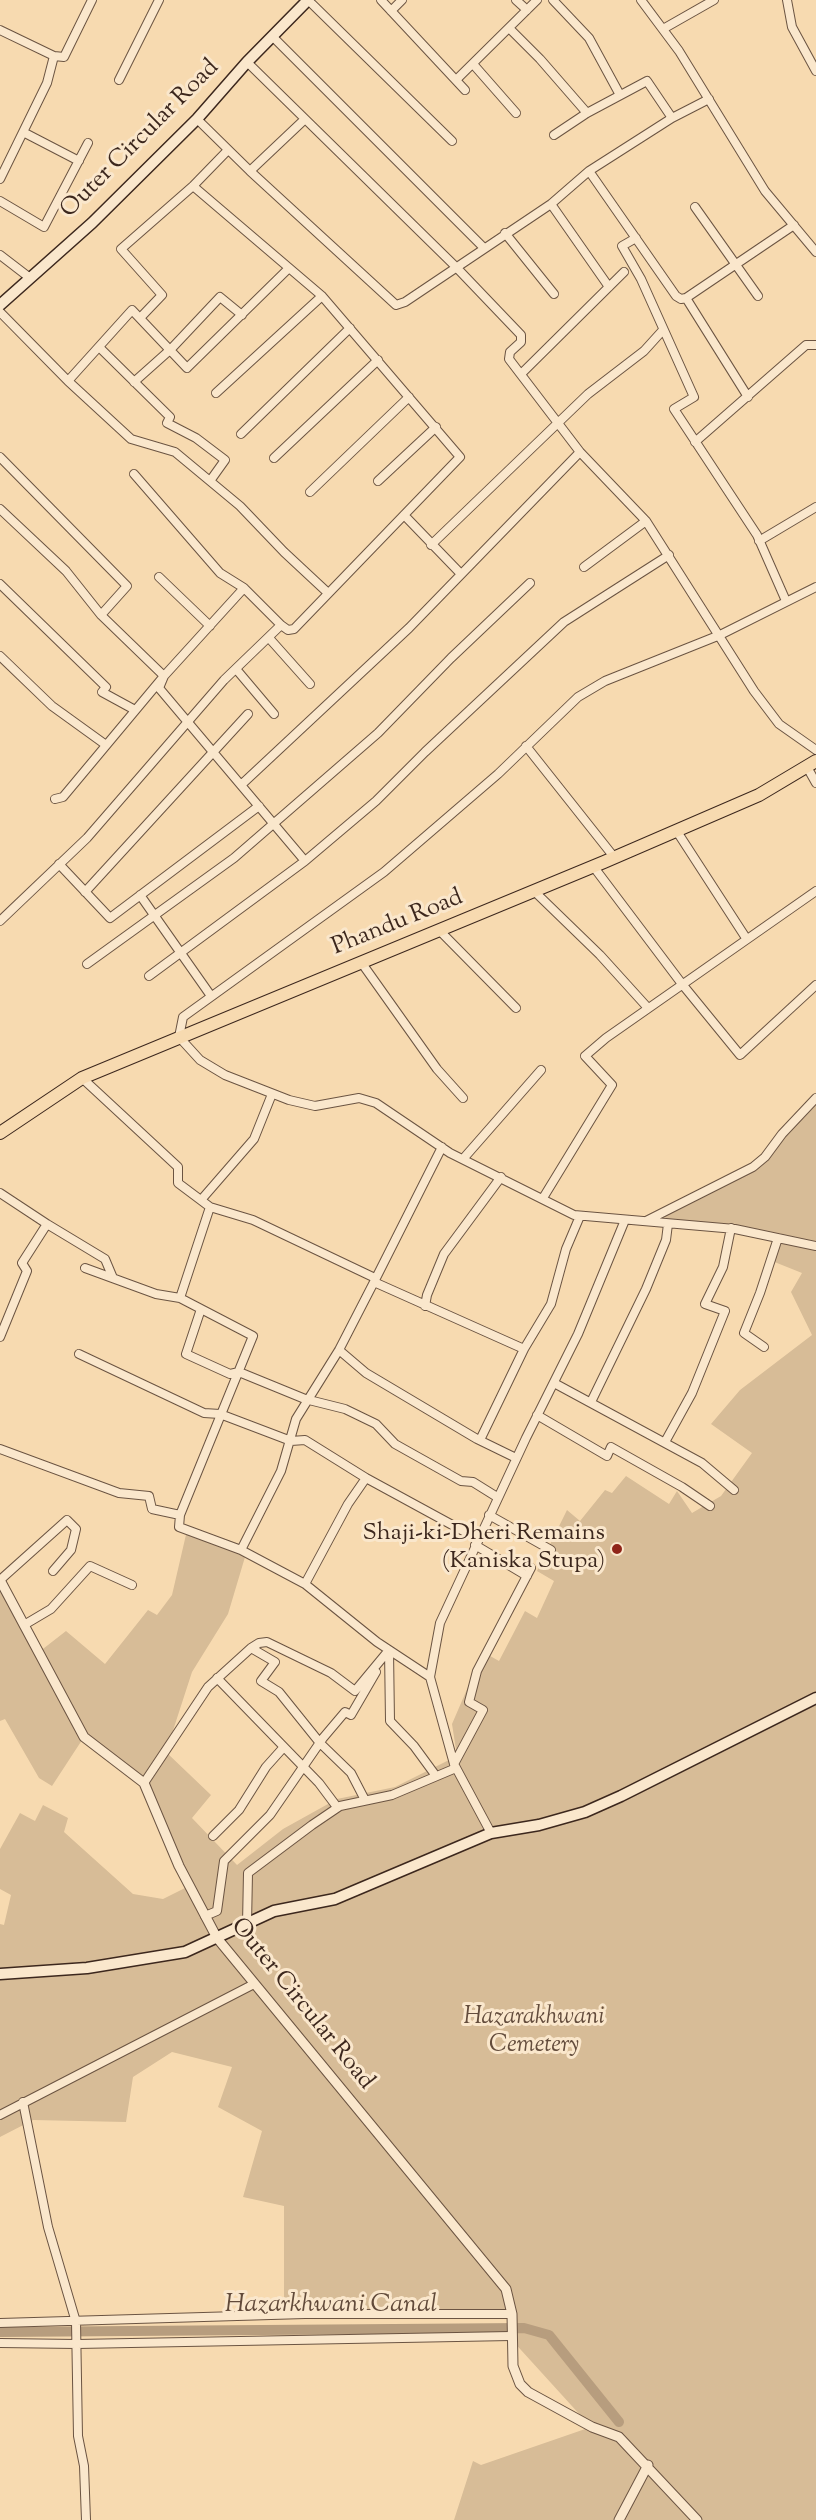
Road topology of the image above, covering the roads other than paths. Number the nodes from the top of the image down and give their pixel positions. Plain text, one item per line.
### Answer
1 (92, 0) edge
2 (159, 0) edge
3 (308, 0) edge
4 (381, 0) edge
5 (402, 0) edge
6 (516, 0) edge
7 (537, 0) edge
8 (553, 0) edge
9 (641, 0) edge
10 (714, 0) edge
11 (787, 0) edge
12 (527, 10) junction
13 (391, 11) junction
14 (509, 28) junction
15 (663, 29) junction
16 (0, 30) edge
17 (272, 36) junction
18 (54, 56) junction
19 (247, 62) junction
20 (473, 64) junction
21 (816, 71) edge
22 (119, 80) dead end
23 (456, 80) junction
24 (465, 90) dead end
25 (620, 95) junction
26 (709, 99) junction
27 (516, 113) dead end
28 (587, 113) junction
29 (672, 118) junction
30 (197, 119) junction
31 (305, 119) junction
32 (23, 132) junction
33 (554, 135) dead end
34 (452, 141) dead end
35 (88, 144) dead end
36 (228, 150) junction
37 (79, 161) junction
38 (250, 171) junction
39 (589, 171) junction
40 (0, 179) edge
41 (193, 186) junction
42 (0, 201) edge
43 (551, 204) junction
44 (695, 207) dead end
45 (795, 225) junction
46 (505, 233) junction
47 (636, 238) junction
48 (484, 248) junction
49 (816, 252) edge
50 (0, 255) edge
51 (737, 265) junction
52 (456, 267) junction
53 (288, 269) junction
54 (624, 272) dead end
55 (30, 278) junction
56 (609, 287) junction
57 (554, 294) dead end
58 (321, 296) junction
59 (758, 296) dead end
60 (686, 298) junction
61 (0, 305) edge
62 (0, 312) edge
63 (242, 315) junction
64 (140, 318) junction
65 (351, 328) junction
66 (663, 330) junction
67 (816, 345) edge
68 (99, 347) junction
69 (170, 350) junction
70 (378, 360) junction
71 (522, 373) junction
72 (68, 381) junction
73 (134, 382) junction
74 (216, 393) dead end
75 (410, 397) junction
76 (748, 397) junction
77 (559, 423) junction
78 (436, 428) junction
79 (241, 434) dead end
80 (695, 442) junction
81 (580, 452) junction
82 (0, 457) edge
83 (274, 458) dead end
84 (134, 474) dead end
85 (210, 481) junction
86 (378, 481) dead end
87 (310, 492) dead end
88 (816, 507) edge
89 (0, 509) edge
90 (404, 515) junction
91 (646, 521) junction
92 (759, 541) junction
93 (431, 545) junction
94 (669, 555) junction
95 (584, 567) dead end
96 (460, 573) junction
97 (159, 577) dead end
98 (530, 583) dead end
99 (0, 584) edge
100 (816, 587) edge
101 (244, 588) junction
102 (328, 594) junction
103 (786, 602) junction
104 (101, 615) junction
105 (210, 626) junction
106 (281, 626) junction
107 (720, 635) junction
108 (269, 638) junction
109 (0, 656) edge
110 (236, 669) junction
111 (164, 676) junction
112 (310, 684) dead end
113 (135, 710) junction
114 (248, 714) dead end
115 (274, 714) dead end
116 (188, 721) junction
117 (106, 745) junction
118 (526, 746) junction
119 (816, 750) edge
120 (214, 752) junction
121 (811, 764) edge
122 (816, 783) edge
123 (241, 785) junction
124 (55, 799) dead end
125 (259, 806) junction
126 (273, 822) junction
127 (676, 830) junction
128 (614, 858) junction
129 (305, 861) junction
130 (59, 864) junction
131 (592, 866) junction
132 (534, 891) junction
133 (816, 891) edge
134 (85, 892) junction
135 (140, 895) junction
136 (154, 914) junction
137 (1, 917) edge
138 (439, 930) junction
139 (746, 938) junction
140 (181, 953) junction
141 (361, 962) junction
142 (87, 964) dead end
143 (149, 976) dead end
144 (682, 984) junction
145 (816, 985) edge
146 (211, 996) junction
147 (516, 1008) dead end
148 (648, 1008) junction
149 (179, 1037) junction
150 (541, 1070) dead end
151 (82, 1078) junction
152 (272, 1094) junction
153 (464, 1098) dead end
154 (816, 1098) edge
155 (0, 1133) edge
156 (442, 1147) junction
157 (464, 1159) junction
158 (501, 1177) junction
159 (0, 1193) edge
160 (543, 1198) junction
161 (201, 1200) junction
162 (210, 1207) junction
163 (580, 1216) junction
164 (625, 1220) junction
165 (644, 1222) junction
166 (47, 1224) junction
167 (668, 1224) junction
168 (731, 1228) junction
169 (778, 1238) junction
170 (816, 1246) edge
171 (85, 1268) dead end
172 (113, 1278) junction
173 (375, 1280) junction
174 (180, 1298) junction
175 (425, 1306) junction
176 (201, 1309) junction
177 (0, 1337) edge
178 (764, 1347) dead end
179 (524, 1349) junction
180 (339, 1350) junction
181 (79, 1354) dead end
182 (239, 1372) junction
183 (554, 1383) junction
184 (307, 1400) junction
185 (591, 1402) junction
186 (220, 1414) junction
187 (537, 1415) junction
188 (480, 1440) junction
189 (291, 1441) junction
190 (665, 1442) junction
191 (0, 1449) edge
192 (516, 1458) junction
193 (366, 1478) junction
194 (734, 1490) dead end
195 (497, 1497) junction
196 (710, 1506) dead end
197 (180, 1515) junction
198 (489, 1515) junction
199 (477, 1542) junction
200 (241, 1550) junction
201 (551, 1550) dead end
202 (531, 1568) dead end
203 (53, 1571) dead end
204 (527, 1576) junction
205 (0, 1580) edge
206 (305, 1584) junction
207 (132, 1585) dead end
208 (24, 1625) junction
209 (251, 1648) junction
210 (388, 1650) junction
211 (429, 1677) junction
212 (217, 1678) junction
213 (816, 1698) edge
214 (320, 1743) junction
215 (283, 1748) junction
216 (455, 1766) junction
217 (303, 1767) junction
218 (436, 1776) junction
219 (144, 1783) junction
220 (365, 1800) junction
221 (338, 1807) junction
222 (491, 1833) junction
223 (213, 1836) dead end
224 (206, 1916) junction
225 (247, 1924) junction
226 (218, 1938) junction
227 (0, 1974) edge
228 (254, 1984) junction
229 (23, 2102) junction
230 (0, 2115) edge
231 (512, 2313) junction
232 (76, 2322) junction
233 (0, 2323) edge
234 (511, 2336) junction
235 (0, 2343) edge
236 (77, 2343) junction
237 (648, 2465) junction
238 (86, 2520) edge
239 (619, 2520) edge
240 (697, 2520) edge

1 - 18 street
2 - 22 street
3 - 17 main road, Outer Circular Road
3 - 34 street
4 - 13 street
5 - 13 street
6 - 12 street
7 - 12 street
8 - 25 street
9 - 15 street
10 - 15 street
11 - 21 street
12 - 14 street
13 - 23 street
14 - 20 street
14 - 28 street
15 - 26 street
16 - 18 street
17 - 19 main road, Outer Circular Road
17 - 48 street
18 - 32 street
19 - 30 main road, Outer Circular Road
19 - 31 street
20 - 23 street
20 - 27 street
23 - 24 street
25 - 28 street
25 - 29 street
26 - 29 street
26 - 45 street
28 - 33 street
29 - 39 street
30 - 36 street
30 - 55 main road, Outer Circular Road
31 - 38 street
31 - 52 street
32 - 37 street
32 - 40 street
35 - 37 street
36 - 38 street
36 - 41 street
37 - 42 street
38 - 52 street
39 - 43 street
39 - 47 street
41 - 53 street
41 - 64 street
43 - 46 street
43 - 56 street
44 - 51 street
45 - 49 street
45 - 51 street
46 - 48 street
46 - 57 street
47 - 60 street
47 - 66 street
48 - 52 street
50 - 55 street
51 - 59 street
51 - 60 street
52 - 71 street
53 - 58 street
53 - 63 street
54 - 56 street
55 - 61 main road, Outer Circular Road
56 - 71 street
58 - 65 street
58 - 74 street
60 - 76 street
62 - 72 street
63 - 69 street
63 - 69 street
64 - 68 street
64 - 69 street
65 - 70 street
65 - 79 street
66 - 77 street
66 - 80 street
67 - 76 street
68 - 72 street
68 - 73 street
69 - 73 street
70 - 75 street
70 - 83 street
71 - 77 street
72 - 85 street
73 - 85 street
75 - 78 street
75 - 87 street
76 - 80 street
77 - 81 street
77 - 93 street
78 - 86 street
78 - 90 street
80 - 92 street
81 - 91 street
81 - 96 street
82 - 104 street
84 - 101 street
85 - 102 street
88 - 92 street
89 - 104 street
90 - 93 street
90 - 102 street
91 - 94 street
91 - 95 street
92 - 103 street
93 - 96 street
94 - 107 street
94 - 129 street
96 - 123 street
97 - 105 street
98 - 126 street
99 - 113 street
100 - 103 street
101 - 105 street
101 - 106 street
102 - 106 street
103 - 107 street
104 - 111 street
105 - 111 street
106 - 108 street
107 - 118 street
107 - 119 street
108 - 110 street
108 - 112 street
109 - 117 street
110 - 115 street
110 - 116 street
111 - 113 street
111 - 116 street
113 - 117 street
114 - 120 street
116 - 120 street
116 - 130 street
117 - 124 street
118 - 128 street
118 - 146 street
120 - 123 street
120 - 134 street
121 - 122 street
121 - 127 main road, Phandu Road
123 - 125 street
125 - 126 street
125 - 135 street
126 - 129 street
126 - 136 street
127 - 128 main road, Phandu Road
127 - 139 street
128 - 131 main road, Phandu Road
129 - 140 street
130 - 134 street
130 - 137 street
131 - 132 main road, Phandu Road
131 - 144 street
132 - 138 main road, Phandu Road
132 - 148 street
133 - 139 street
134 - 135 street
135 - 136 street
136 - 140 street
136 - 142 street
138 - 141 main road, Phandu Road
138 - 147 street
139 - 144 street
140 - 143 street
140 - 146 street
141 - 149 main road, Phandu Road
141 - 153 street
144 - 145 street
144 - 148 street
146 - 149 street
148 - 160 street
149 - 151 main road, Phandu Road
149 - 152 street
150 - 157 street
151 - 155 main road, Phandu Road
151 - 161 street
152 - 156 street
152 - 161 street
154 - 165 street
156 - 157 street
156 - 173 street
157 - 158 street
158 - 160 street
158 - 175 street
159 - 166 street
160 - 163 street
161 - 162 street
162 - 173 street
162 - 174 street
163 - 164 street
163 - 179 street
164 - 165 street
164 - 183 street
165 - 167 street
166 - 172 street
166 - 177 street
167 - 168 street
167 - 185 street
168 - 169 street
168 - 190 street
169 - 170 street
169 - 178 street
171 - 172 street
172 - 174 street
173 - 175 street
173 - 180 street
174 - 176 street
175 - 179 street
176 - 182 street
176 - 182 street
179 - 188 street
180 - 184 street
180 - 188 street
181 - 186 street
182 - 184 street
182 - 186 street
183 - 185 street
183 - 187 street
184 - 189 street
184 - 195 street
185 - 190 street
186 - 189 street
186 - 197 street
187 - 192 street
187 - 196 street
188 - 192 street
189 - 193 street
189 - 200 street
190 - 194 street
191 - 197 street
192 - 195 street
193 - 199 street
193 - 206 street
195 - 198 street
197 - 200 street
198 - 199 street
198 - 201 street
199 - 204 street
199 - 211 street
200 - 206 street
202 - 204 street
203 - 205 street
204 - 216 street
205 - 208 street
206 - 210 street
207 - 208 street
208 - 219 street
209 - 210 street
209 - 212 street
209 - 214 street
210 - 211 street
210 - 214 street
210 - 218 street
211 - 216 street
212 - 215 street
212 - 219 street
213 - 222 main road
214 - 217 street
214 - 220 street
215 - 217 street
215 - 223 street
216 - 218 street
216 - 222 street
217 - 221 street
217 - 224 street
218 - 220 street
219 - 224 street, Outer Circular Road
220 - 221 street
221 - 225 street
222 - 225 main road
224 - 226 street, Outer Circular Road
225 - 226 main road
226 - 227 main road
226 - 228 street, Outer Circular Road
228 - 229 street
228 - 231 street, Outer Circular Road
229 - 230 street
229 - 232 street
231 - 232 street
231 - 234 street, Outer Circular Road
232 - 233 street
232 - 236 street
234 - 236 street
234 - 237 street, Outer Circular Road
235 - 236 street
236 - 238 street
237 - 239 street
237 - 240 street, Outer Circular Road

